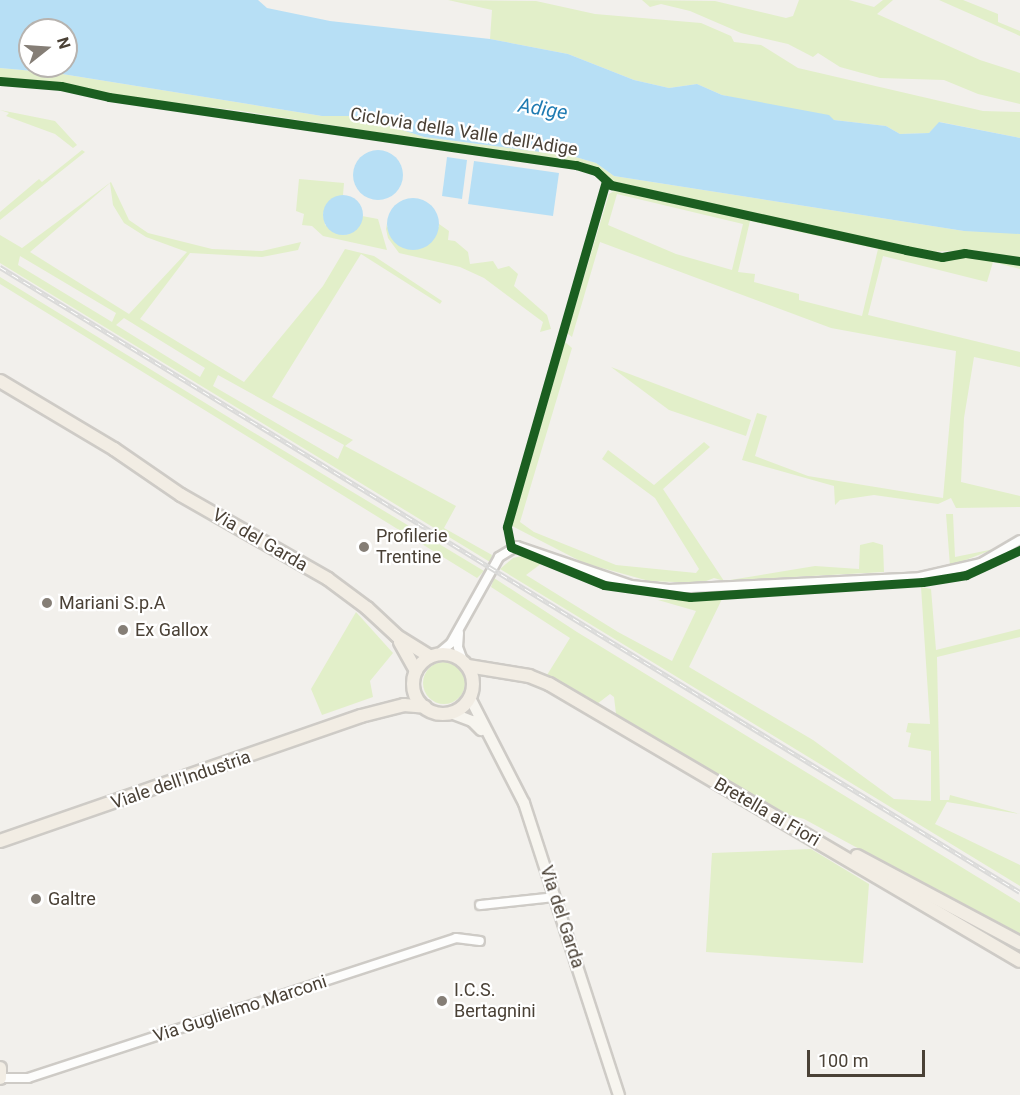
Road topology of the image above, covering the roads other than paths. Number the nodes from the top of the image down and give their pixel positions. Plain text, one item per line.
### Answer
1 (0, 381) edge
2 (0, 387) edge
3 (178, 492) junction
4 (1020, 540) edge
5 (462, 620) junction
6 (397, 636) junction
7 (434, 655) junction
8 (465, 663) junction
9 (511, 672) junction
10 (415, 676) junction
11 (472, 693) junction
12 (383, 706) joint
13 (425, 707) junction
14 (451, 713) junction
15 (361, 716) junction
16 (494, 744) junction
17 (779, 818) junction
18 (0, 841) edge
19 (555, 897) junction
20 (480, 905) dead end
21 (480, 941) dead end
22 (1020, 943) edge
23 (1020, 961) edge
24 (0, 1068) edge
25 (0, 1078) edge
26 (619, 1095) edge

1 - 3 main road, Via del Garda
2 - 3 main road, Via del Garda
3 - 6 main road, Via del Garda
4 - 5 street
5 - 7 street
5 - 8 street
6 - 7 main road, Via del Garda
6 - 10 main road, Via del Garda
7 - 8 main road, Via del Garda
7 - 10 main road
8 - 9 main road, Bretella ai Fiori
8 - 11 main road, Via del Garda
9 - 11 main road
9 - 17 main road, Bretella ai Fiori
10 - 12 main road, Viale dell'Industria
10 - 13 main road, Via del Garda
11 - 14 main road
11 - 16 street, Via del Garda
12 - 15 street, Viale dell'Industria
13 - 14 main road, Via del Garda
13 - 15 main road, Viale dell'Industria
14 - 16 street, Via del Garda
15 - 18 main road, Viale dell'Industria
16 - 19 street, Via del Garda
17 - 22 main road
17 - 23 main road, Bretella ai Fiori
19 - 20 street
19 - 26 street, Via del Garda
21 - 25 street, Via Guglielmo Marconi
24 - 25 main road

